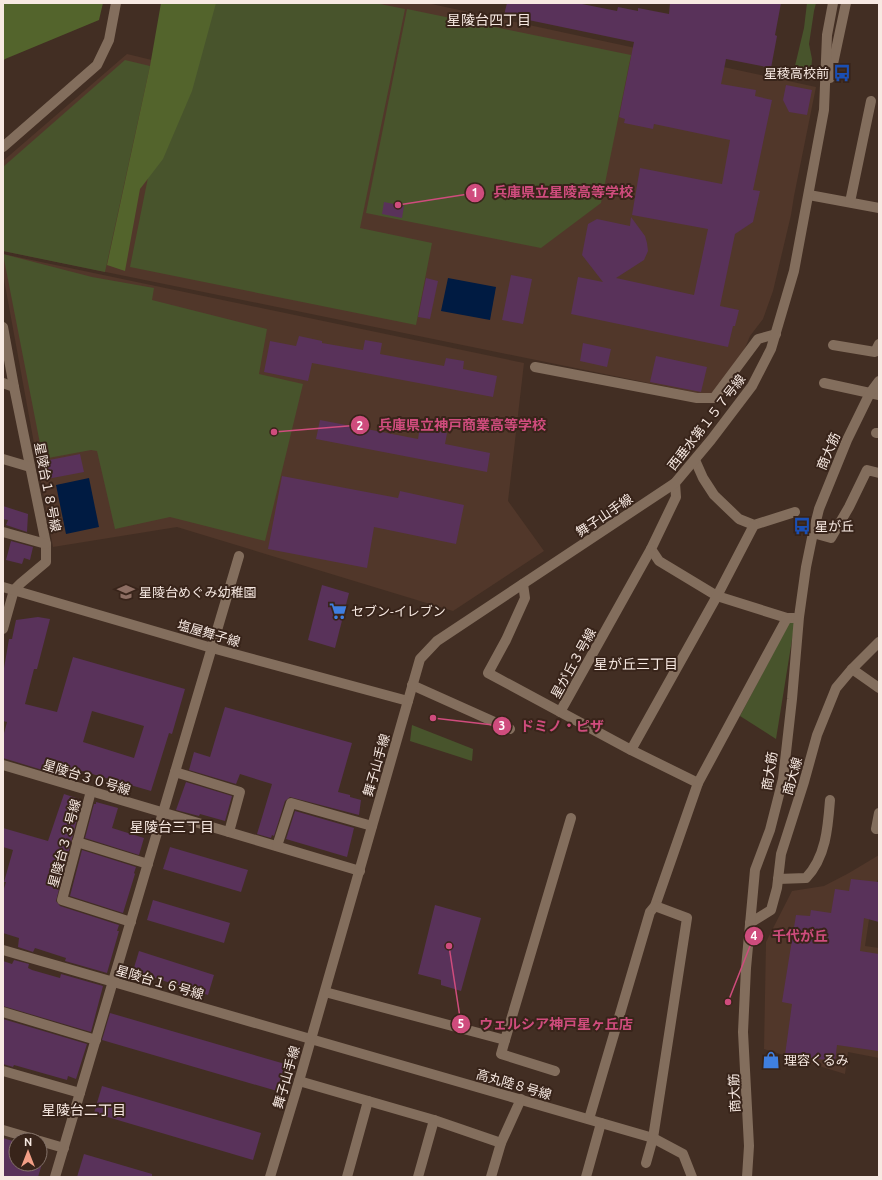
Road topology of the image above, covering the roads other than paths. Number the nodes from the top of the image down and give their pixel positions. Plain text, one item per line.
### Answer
1 (116, 3) edge
2 (833, 3) edge
3 (846, 3) edge
4 (871, 101) dead end
5 (824, 110) junction
6 (3, 146) edge
7 (809, 195) junction
8 (850, 202) junction
9 (879, 208) edge
10 (3, 327) edge
11 (776, 334) junction
12 (879, 344) edge
13 (833, 345) dead end
14 (535, 367) dead end
15 (879, 381) edge
16 (3, 383) edge
17 (824, 384) dead end
18 (14, 387) junction
19 (874, 394) edge
20 (3, 459) edge
21 (695, 460) junction
22 (30, 466) junction
23 (879, 473) edge
24 (675, 483) junction
25 (794, 512) dead end
26 (754, 525) junction
27 (3, 532) edge
28 (812, 533) junction
29 (46, 544) junction
30 (651, 549) junction
31 (239, 556) dead end
32 (523, 584) junction
33 (3, 587) edge
34 (14, 590) junction
35 (717, 596) junction
36 (799, 617) junction
37 (787, 618) junction
38 (3, 629) edge
39 (879, 642) edge
40 (212, 648) junction
41 (852, 669) junction
42 (412, 685) junction
43 (879, 688) edge
44 (408, 701) junction
45 (560, 712) junction
46 (510, 729) dead end
47 (631, 750) junction
48 (3, 765) edge
49 (174, 772) junction
50 (698, 783) junction
51 (91, 791) junction
52 (830, 800) dead end
53 (163, 813) junction
54 (879, 813) edge
55 (570, 818) dead end
56 (372, 826) junction
57 (876, 829) dead end
58 (229, 832) junction
59 (77, 842) junction
60 (277, 846) junction
61 (148, 864) junction
62 (360, 871) junction
63 (778, 879) junction
64 (655, 906) junction
65 (131, 922) junction
66 (750, 923) junction
67 (3, 950) edge
68 (113, 982) junction
69 (325, 992) junction
70 (3, 1012) edge
71 (311, 1038) junction
72 (96, 1040) junction
73 (505, 1040) junction
74 (3, 1071) edge
75 (555, 1071) dead end
76 (300, 1080) junction
77 (80, 1094) junction
78 (521, 1099) junction
79 (368, 1101) junction
80 (589, 1119) junction
81 (434, 1120) junction
82 (601, 1123) junction
83 (653, 1138) junction
84 (48, 1143) edge
85 (501, 1143) junction
86 (64, 1148) junction
87 (646, 1163) dead end
88 (55, 1177) edge
89 (270, 1177) edge
90 (347, 1177) edge
91 (418, 1177) edge
92 (491, 1177) edge
93 (586, 1177) edge
94 (692, 1177) edge
95 (747, 1177) edge

1 - 6 street
2 - 5 street, 西垂水第１５７号線
3 - 5 street
4 - 8 street
5 - 7 street, 西垂水第１５７号線
7 - 8 street
7 - 11 street, 西垂水第１５７号線
8 - 9 street
10 - 18 street, 星陵台１８号線
11 - 14 street
11 - 21 street, 西垂水第１５７号線
12 - 13 street
15 - 19 street, 商大筋
16 - 18 street
17 - 19 street
18 - 22 street, 星陵台１８号線
19 - 28 street, 商大筋
20 - 22 street
21 - 24 street, 西垂水第１５７号線
21 - 26 street
22 - 29 street, 星陵台１８号線
23 - 28 street
24 - 30 street, 西垂水第１５７号線
24 - 32 street, 舞子山手線
25 - 26 street
26 - 35 street
27 - 29 street
28 - 36 street, 商大筋
29 - 34 street, 星陵台１８号線
30 - 35 street
30 - 45 street, 星が丘３号線
31 - 40 street
32 - 42 street, 舞子山手線
32 - 45 street
33 - 34 street, 塩屋舞子線
34 - 38 street
34 - 40 street, 塩屋舞子線
35 - 37 street
35 - 47 street
36 - 37 street
36 - 66 street, 商大筋
37 - 50 street
39 - 41 street, 商大線
40 - 44 street, 塩屋舞子線
40 - 49 street
41 - 43 street
41 - 63 street, 商大線
42 - 44 street, 舞子山手線
42 - 46 street
44 - 56 street, 舞子山手線
45 - 47 street, 星が丘３号線
47 - 50 street, 星が丘３号線
48 - 51 street, 星陵台３０号線
49 - 53 street
49 - 58 street
50 - 64 street
51 - 53 street, 星陵台３０号線
51 - 59 street, 星陵台３３号線
52 - 63 street
53 - 58 street, 星陵台３０号線
53 - 61 street
54 - 57 street
55 - 73 street
56 - 60 street
56 - 62 street, 舞子山手線
58 - 60 street, 星陵台３０号線
59 - 61 street
59 - 65 street, 星陵台３３号線
60 - 62 street, 星陵台３０号線
61 - 65 street
62 - 69 street, 舞子山手線
63 - 66 street, 商大線
64 - 80 street
64 - 83 street
65 - 68 street
66 - 95 street, 商大筋
67 - 68 street, 星陵台１６号線
68 - 71 street, 星陵台１６号線
68 - 72 street
69 - 71 street, 舞子山手線
69 - 73 street
70 - 72 street
71 - 76 street, 舞子山手線
71 - 78 street, 高丸陸８号線
72 - 77 street
73 - 75 street
74 - 77 street
76 - 79 street
76 - 89 street, 舞子山手線
77 - 86 street
78 - 80 street, 高丸陸８号線
78 - 85 street
79 - 81 street
79 - 90 street
80 - 82 street, 高丸陸８号線
81 - 85 street
81 - 91 street
82 - 83 street, 高丸陸８号線
82 - 93 street
83 - 87 street
83 - 94 street, 高丸陸８号線
84 - 86 street
85 - 92 street
86 - 88 street

